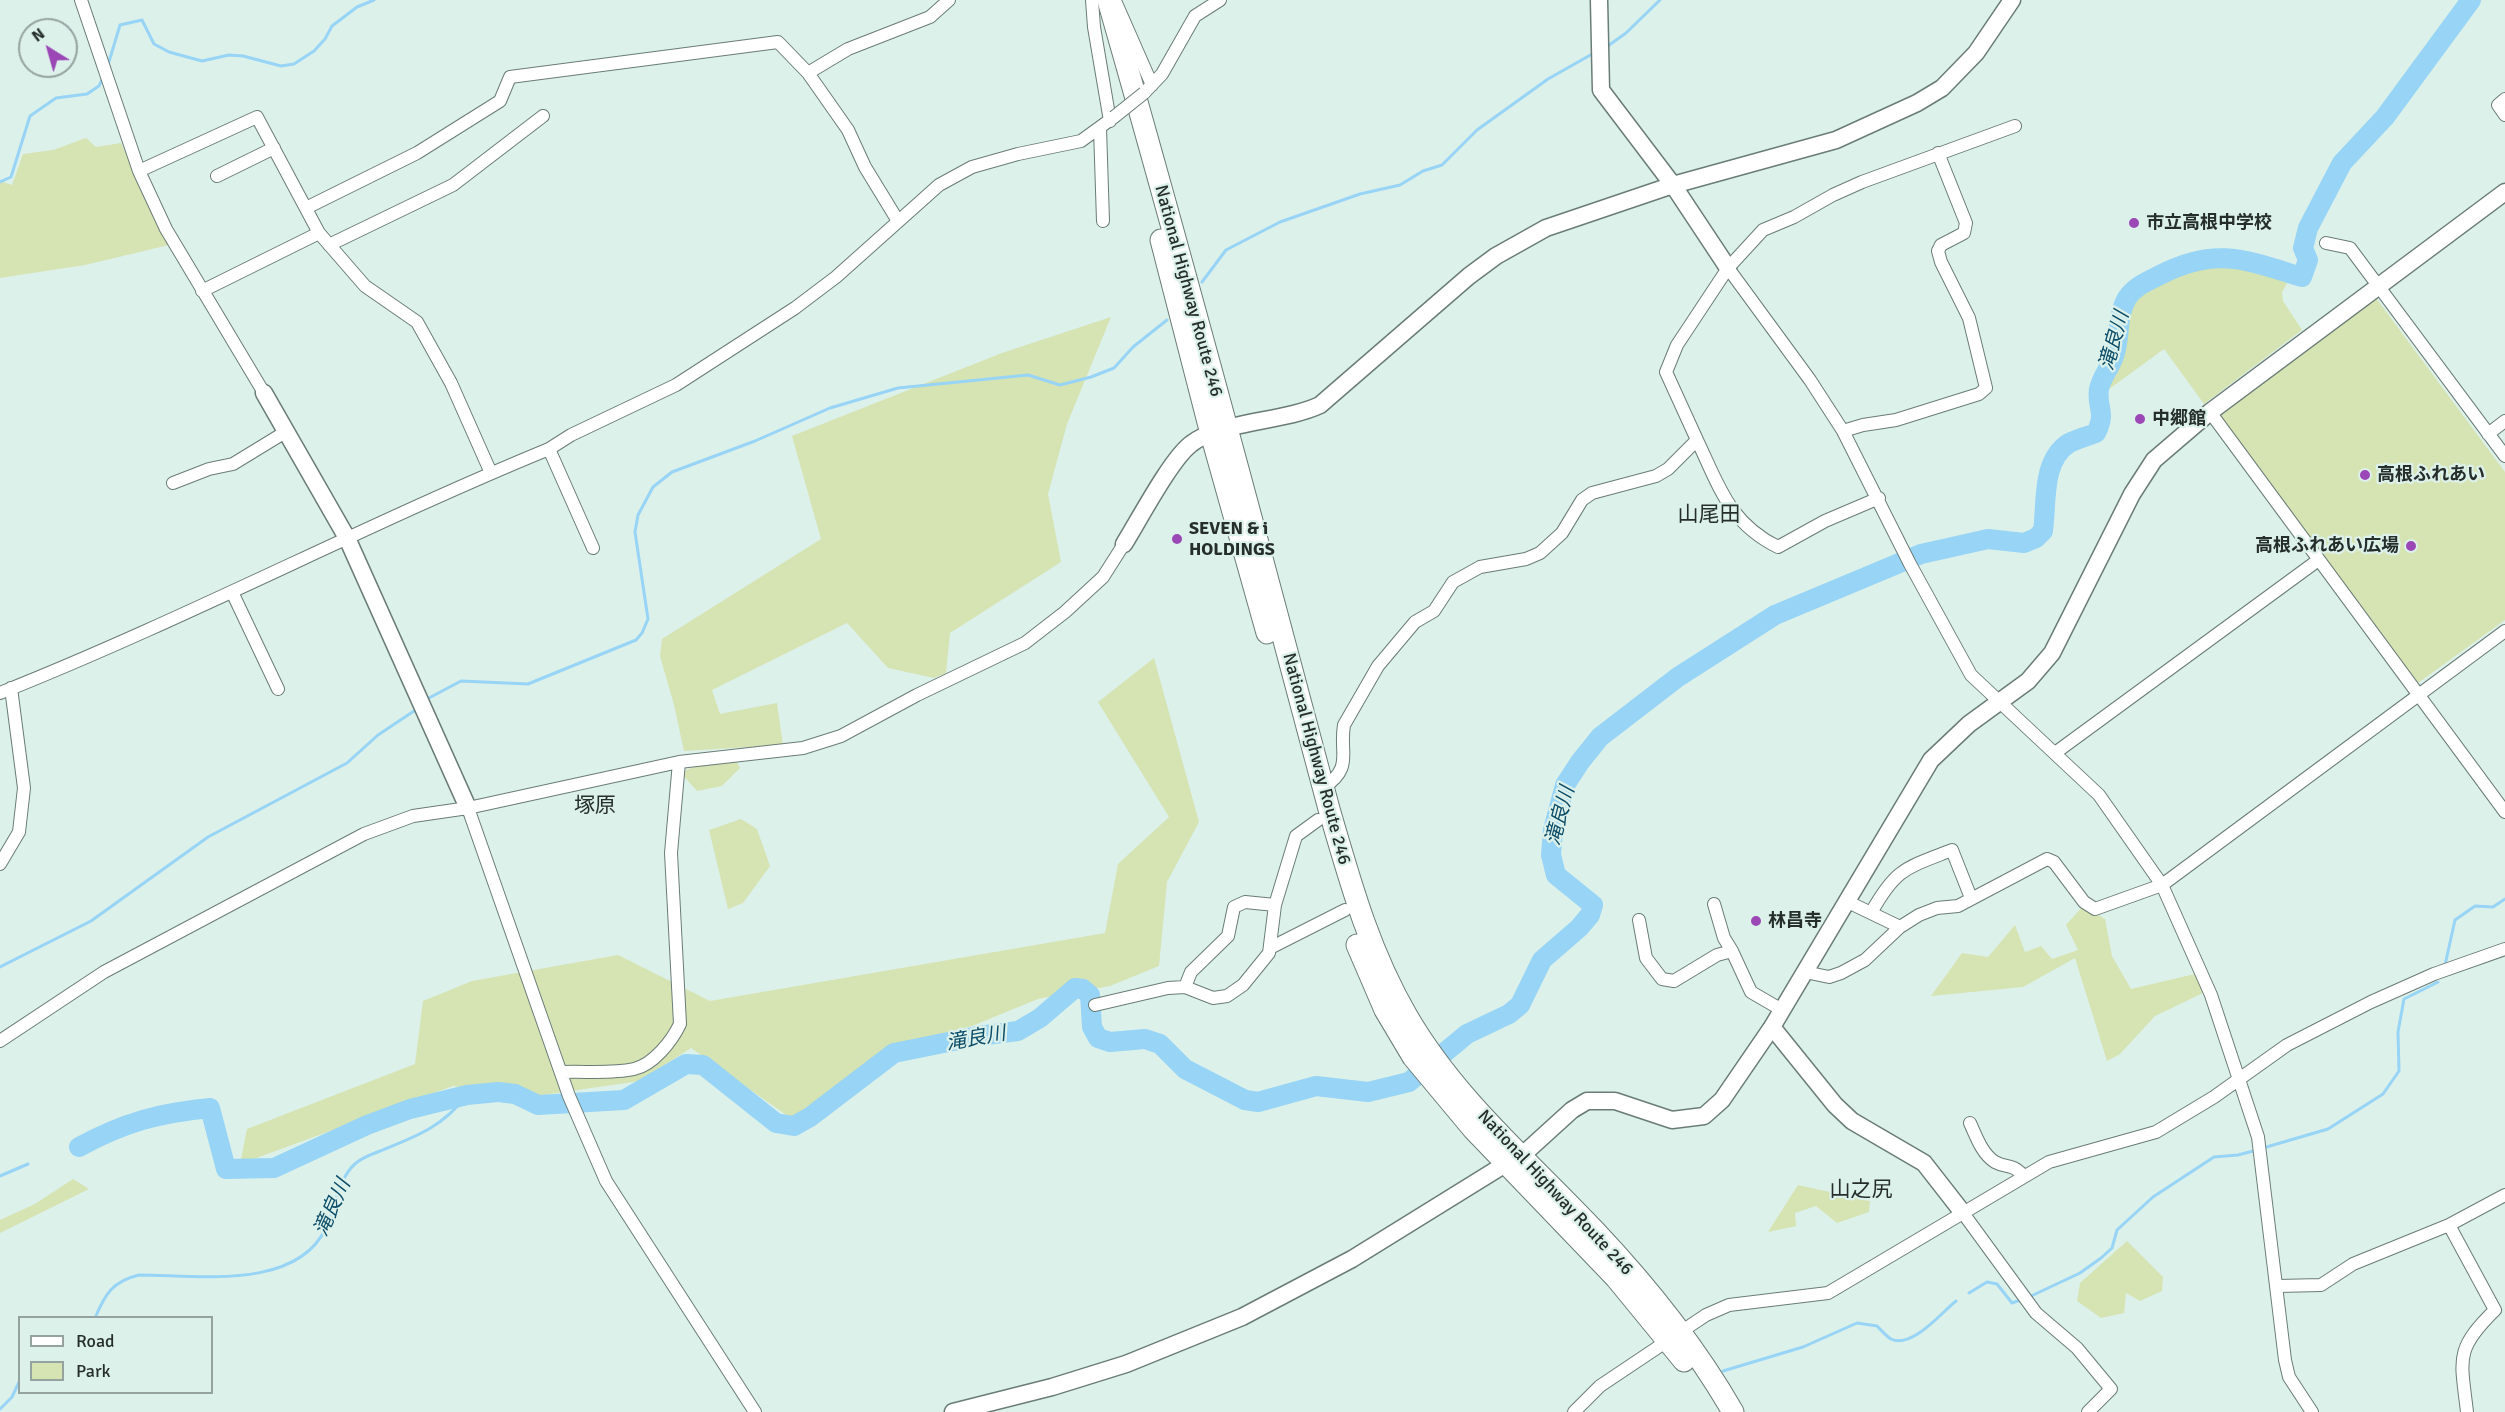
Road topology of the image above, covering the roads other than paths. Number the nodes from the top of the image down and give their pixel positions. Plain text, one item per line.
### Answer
1 (81, 0) edge
2 (949, 0) edge
3 (1094, 0) edge
4 (1108, 0) edge
5 (1113, 0) edge
6 (1220, 0) edge
7 (1599, 0) edge
8 (2013, 0) edge
9 (808, 73) junction
10 (1148, 89) junction
11 (2505, 99) edge
12 (2505, 115) edge
13 (543, 116) dead end
14 (1108, 122) junction
15 (2015, 126) dead end
16 (274, 148) junction
17 (1938, 153) junction
18 (139, 171) junction
19 (217, 176) dead end
20 (1673, 185) junction
21 (2505, 192) edge
22 (306, 208) junction
23 (897, 220) junction
24 (1103, 221) dead end
25 (319, 233) junction
26 (2326, 243) dead end
27 (329, 245) junction
28 (1728, 268) junction
29 (2380, 285) junction
30 (202, 291) junction
31 (264, 393) joint
32 (2210, 412) junction
33 (2505, 422) edge
34 (287, 431) junction
35 (1843, 431) junction
36 (1218, 432) junction
37 (2488, 434) junction
38 (1697, 440) junction
39 (549, 449) junction
40 (2505, 456) edge
41 (491, 473) junction
42 (173, 483) dead end
43 (1879, 498) junction
44 (347, 538) junction
45 (1124, 544) joint
46 (593, 548) dead end
47 (2318, 561) junction
48 (232, 592) junction
49 (2505, 631) edge
50 (278, 690) dead end
51 (5, 691) edge
52 (2419, 696) junction
53 (2000, 703) junction
54 (2055, 753) junction
55 (679, 762) junction
56 (1323, 788) junction
57 (468, 808) junction
58 (2505, 812) edge
59 (1318, 820) junction
60 (0, 864) edge
61 (2162, 885) junction
62 (1971, 898) junction
63 (1846, 901) junction
64 (1714, 904) dead end
65 (1275, 905) junction
66 (1345, 910) junction
67 (1871, 913) junction
68 (1639, 920) dead end
69 (1900, 927) junction
70 (1270, 948) junction
71 (2505, 949) edge
72 (1732, 951) junction
73 (1805, 972) junction
74 (1185, 987) junction
75 (1095, 1005) dead end
76 (1782, 1010) junction
77 (1772, 1027) junction
78 (0, 1041) edge
79 (1420, 1052) junction
80 (563, 1072) junction
81 (2241, 1079) junction
82 (1970, 1123) dead end
83 (1512, 1158) junction
84 (2024, 1176) junction
85 (2505, 1195) edge
86 (1963, 1213) junction
87 (2449, 1225) junction
88 (2278, 1286) junction
89 (1675, 1337) junction
90 (755, 1412) edge
91 (953, 1412) edge
92 (1574, 1412) edge
93 (1717, 1412) edge
94 (1733, 1412) edge
95 (2088, 1412) edge
96 (2312, 1412) edge
97 (2467, 1412) edge

1 - 18 street
2 - 9 street
3 - 14 street
3 - 36 highway, National Highway Route 246
4 - 36 highway, National Highway Route 246
5 - 10 street
6 - 10 street
7 - 20 street
8 - 20 street
9 - 22 street
9 - 23 street
10 - 14 street, bridge
11 - 12 street
13 - 27 street
14 - 23 street
14 - 24 street
15 - 17 street
16 - 18 street
16 - 19 street
16 - 22 street
17 - 28 street
17 - 35 street
18 - 30 street
20 - 28 street
20 - 36 street
21 - 29 street
22 - 25 street
23 - 39 street
25 - 27 street
25 - 30 street
26 - 29 street
27 - 41 street
28 - 35 street
28 - 38 street
29 - 32 street
29 - 37 street
30 - 31 street
31 - 34 street
32 - 47 street
32 - 53 street
33 - 37 street
34 - 42 street
34 - 44 street
35 - 43 street
36 - 45 street
36 - 56 highway, National Highway Route 246
36 - 59 highway, National Highway Route 246
37 - 40 street
38 - 43 street
38 - 56 street
39 - 41 street
39 - 46 street
41 - 44 street
43 - 53 street
44 - 48 street
44 - 57 street
45 - 55 street
47 - 52 street
47 - 54 street
48 - 50 street
48 - 51 street
49 - 52 street
51 - 60 street
52 - 58 street
52 - 61 street
53 - 54 street
53 - 63 street
54 - 61 street
55 - 57 street
55 - 80 street
56 - 79 highway, National Highway Route 246
57 - 78 street
57 - 80 street
59 - 65 street
59 - 66 highway, National Highway Route 246
61 - 62 street
61 - 81 street
62 - 67 street
62 - 69 street
63 - 67 street
63 - 73 street
64 - 72 street
65 - 70 street
65 - 74 street
66 - 70 street
66 - 79 highway, National Highway Route 246
67 - 69 street
68 - 72 street
69 - 73 street
70 - 74 street
71 - 81 street
72 - 76 street
73 - 76 street
74 - 75 street
76 - 77 street
77 - 83 street
77 - 86 street
79 - 83 highway, National Highway Route 246
80 - 90 street
81 - 84 street
81 - 88 street
82 - 84 street
83 - 89 highway, National Highway Route 246
83 - 91 street
84 - 86 street
85 - 87 street
86 - 89 street
86 - 95 street
87 - 88 street
87 - 97 street
88 - 96 street
89 - 92 street
89 - 93 highway, National Highway Route 246
89 - 94 highway, National Highway Route 246

